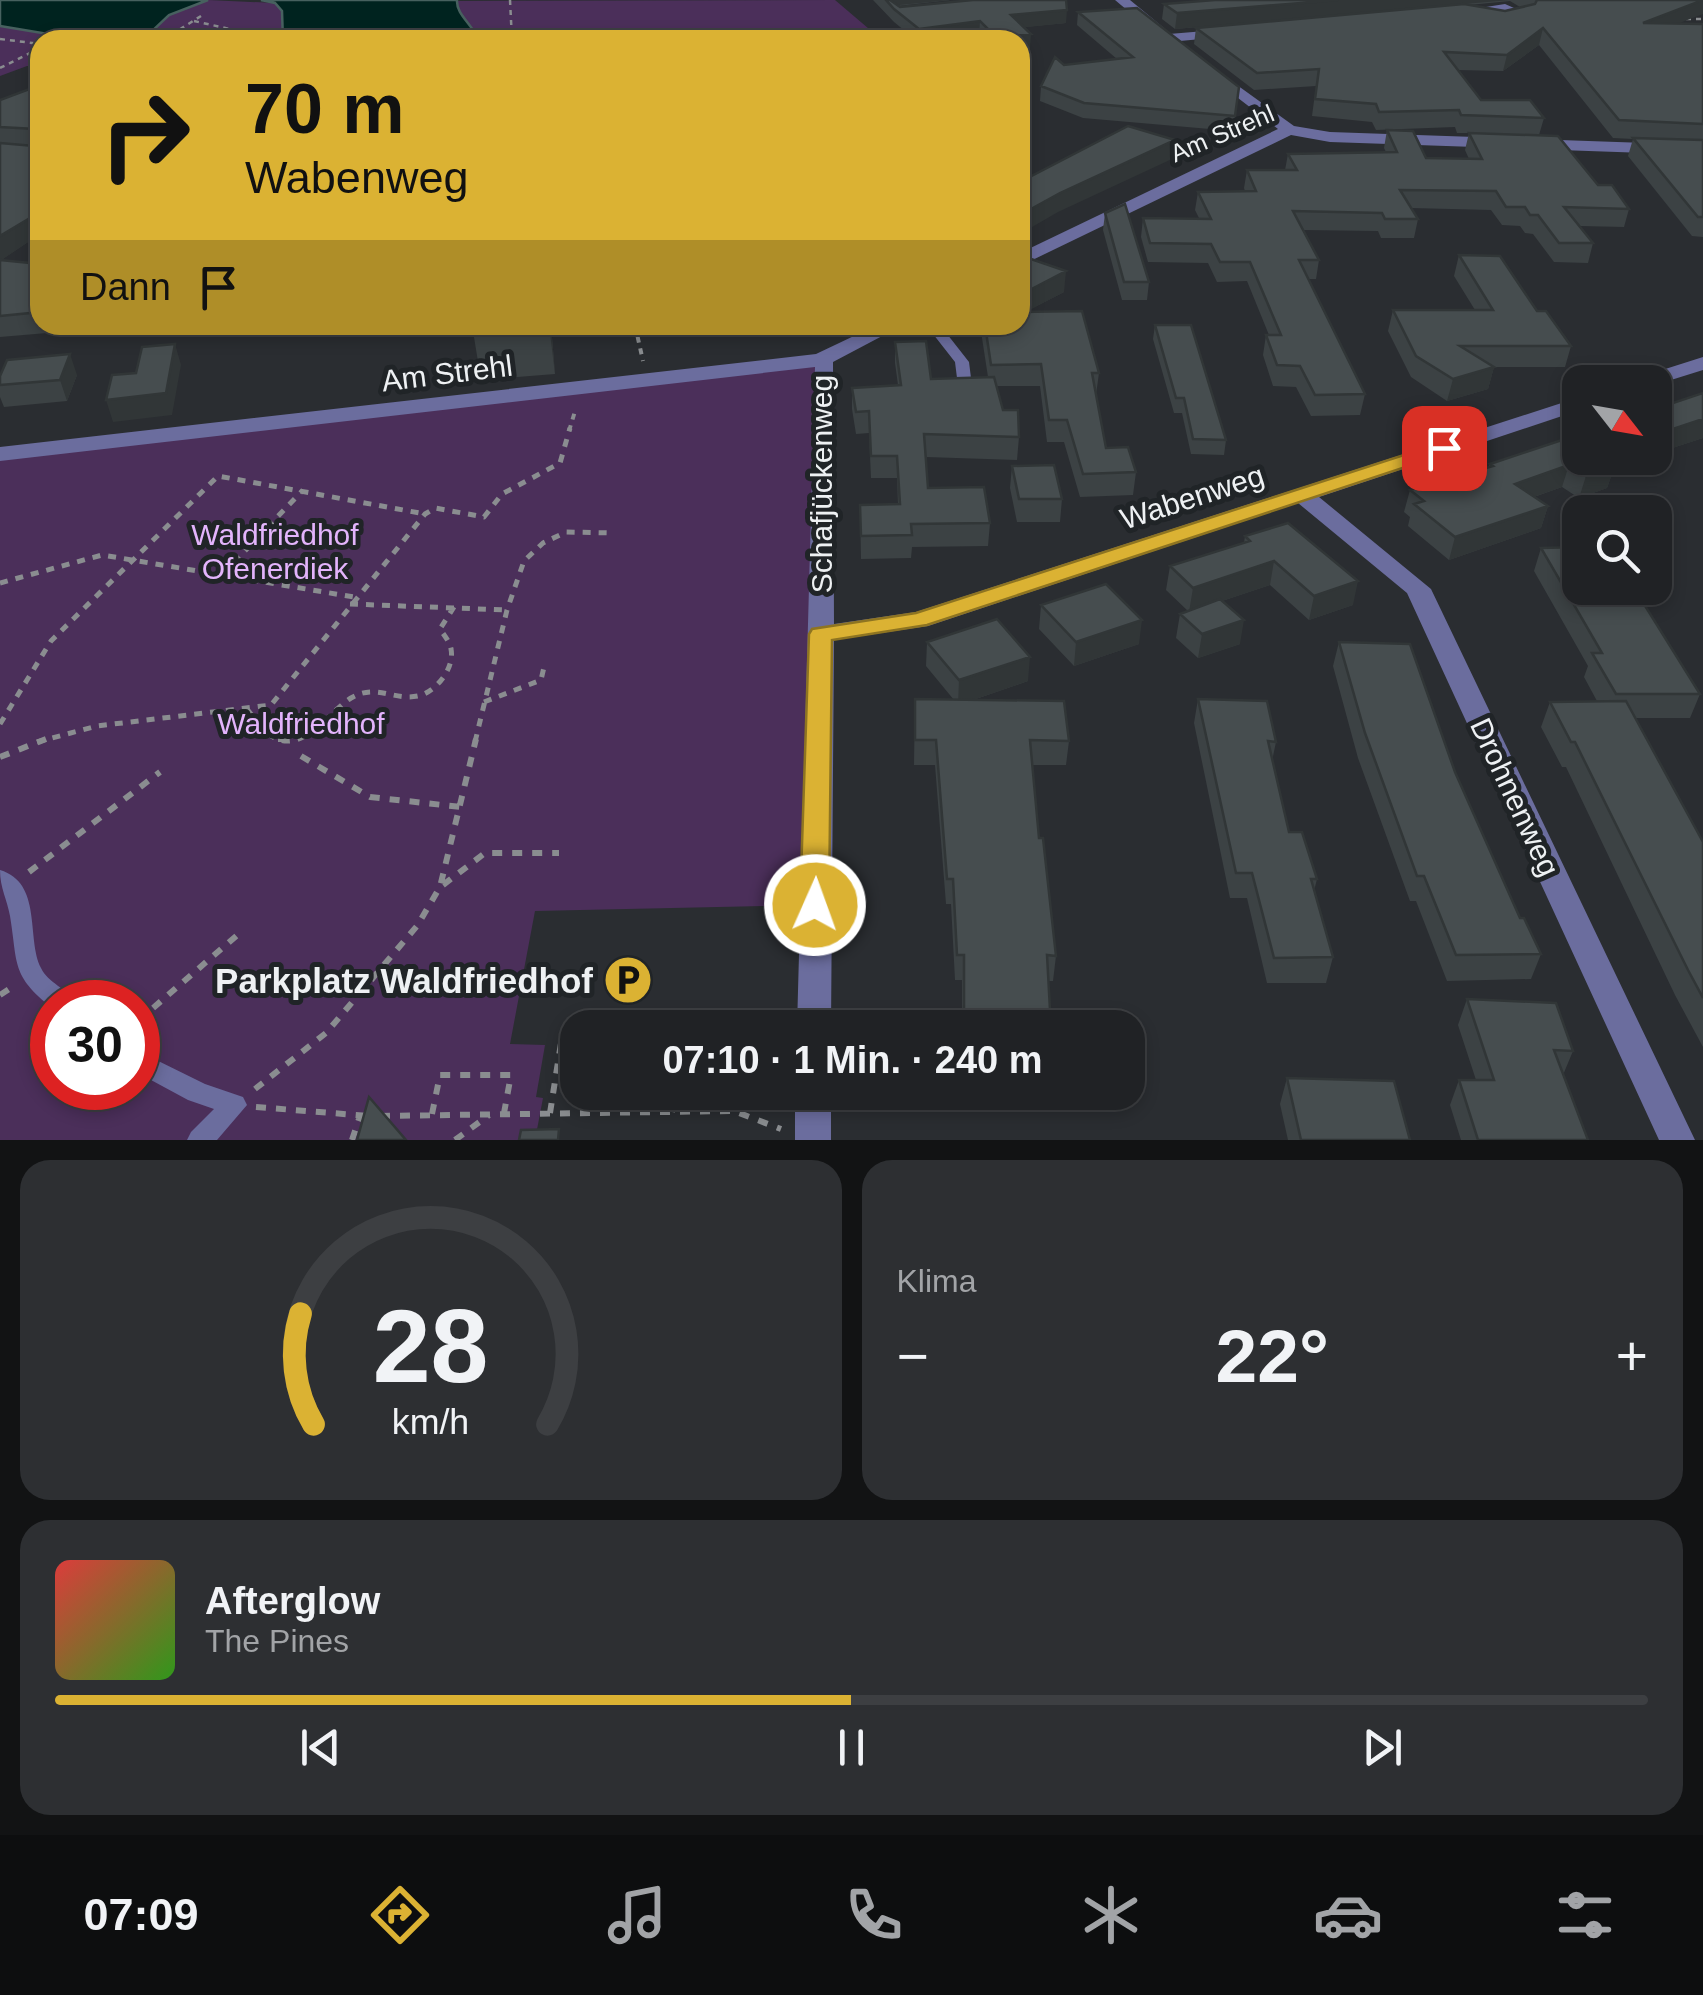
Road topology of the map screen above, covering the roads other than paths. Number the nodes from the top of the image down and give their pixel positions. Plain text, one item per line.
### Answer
1 (1122, 0) edge
2 (1461, 12) edge
3 (1444, 13) edge
4 (1244, 31) edge
5 (1169, 38) junction
6 (1184, 49) edge
7 (1198, 60) edge
8 (1289, 130) junction
9 (1703, 150) edge
10 (1030, 255) edge
11 (873, 335) edge
12 (941, 335) edge
13 (822, 360) junction
14 (1703, 363) edge
15 (1672, 373) edge
16 (966, 386) edge
17 (1562, 409) edge
18 (0, 454) edge
19 (1302, 495) junction
20 (820, 634) junction
21 (6, 882) edge
22 (38, 980) edge
23 (814, 1010) edge
24 (160, 1072) edge
25 (810, 1110) edge
26 (805, 1137) edge
27 (200, 1140) edge
28 (1677, 1140) edge

1 - 5 street
2 - 3 street
4 - 5 street
5 - 6 street
7 - 8 street
8 - 9 street, Am Strehl
8 - 10 street, Am Strehl
11 - 13 street, Am Strehl
12 - 16 lane
13 - 18 street, Am Strehl
13 - 20 street, Schafjückenweg
14 - 15 street
17 - 19 street, Wabenweg
19 - 20 street, Wabenweg
19 - 28 street, Drohnenweg
20 - 23 street, Schafjückenweg
21 - 22 lane
24 - 27 lane
25 - 26 street

